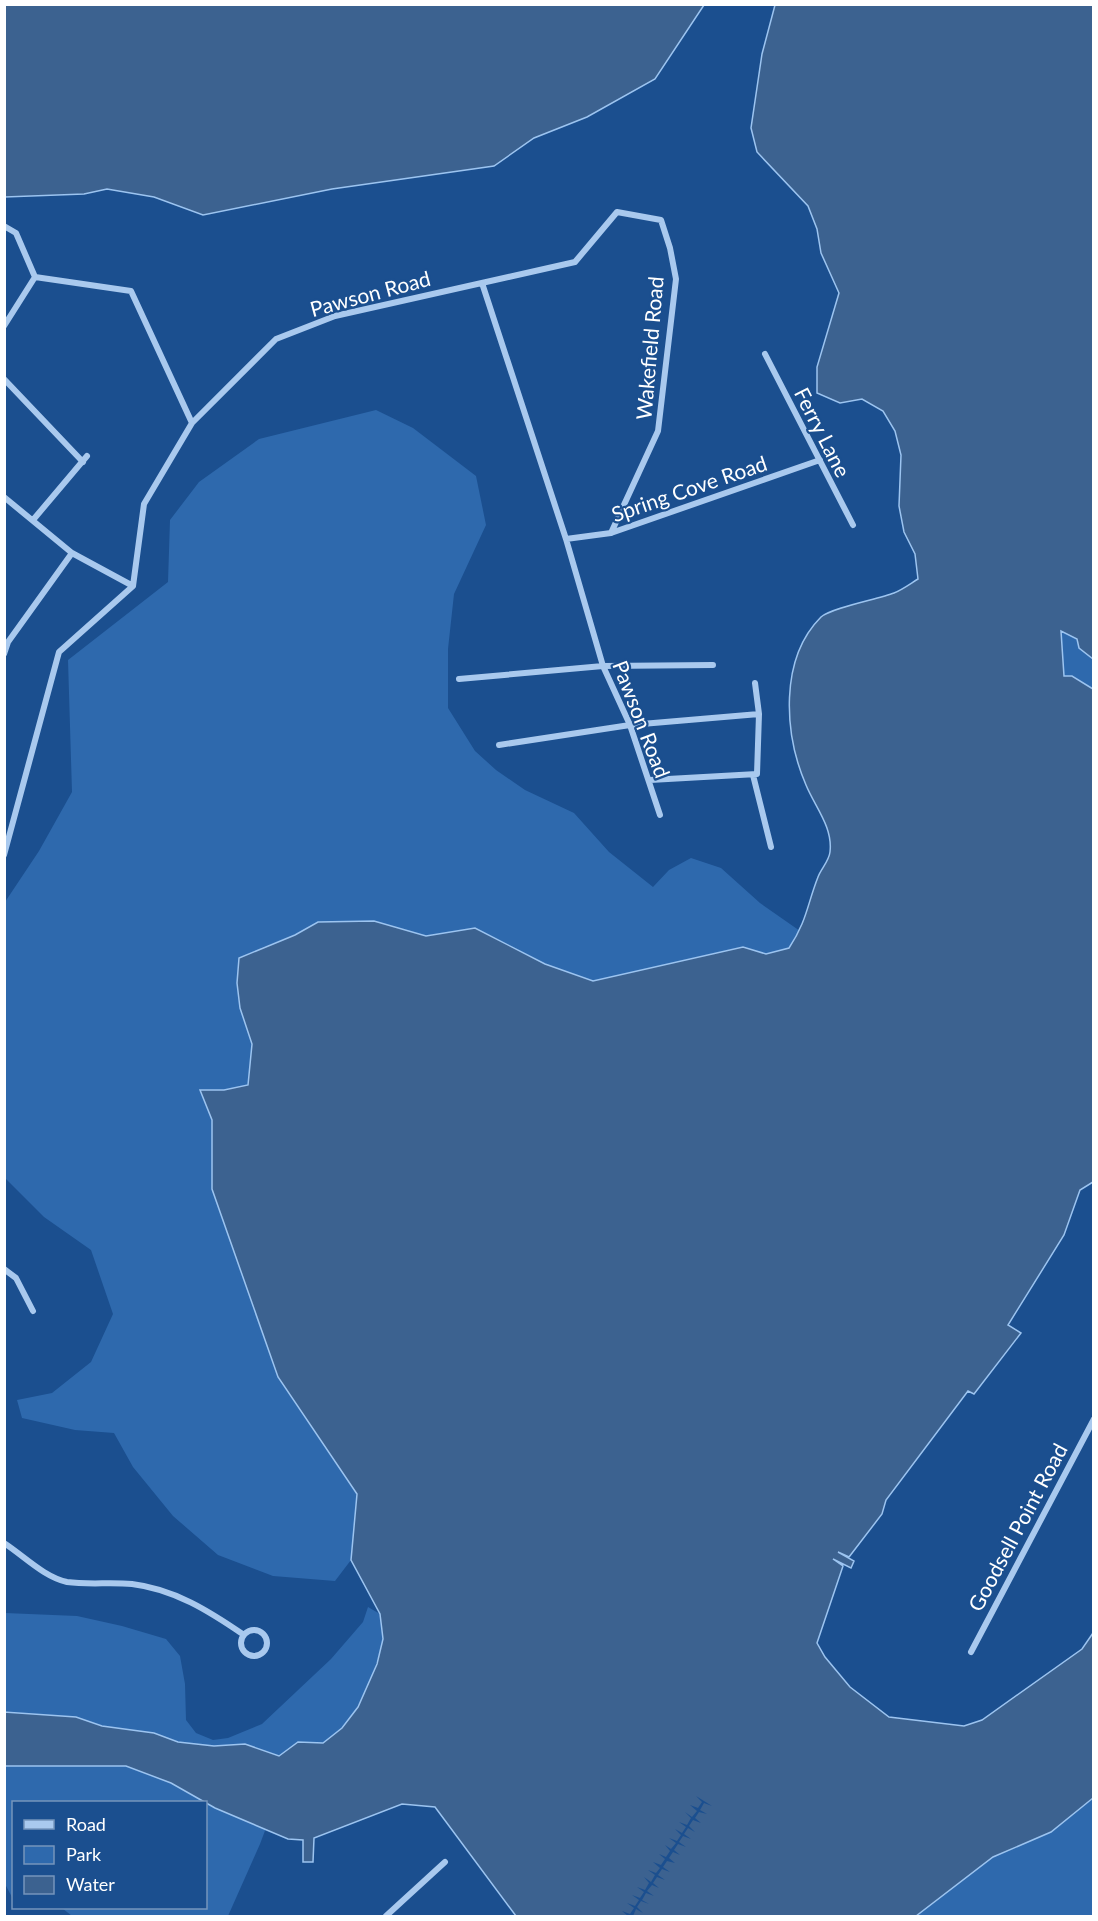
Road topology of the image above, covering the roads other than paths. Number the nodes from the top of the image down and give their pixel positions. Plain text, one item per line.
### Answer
1 (4, 226) edge
2 (36, 277) junction
3 (482, 283) junction
4 (4, 326) edge
5 (765, 354) dead end
6 (4, 379) edge
7 (192, 423) junction
8 (820, 460) junction
9 (4, 497) edge
10 (33, 520) junction
11 (852, 525) dead end
12 (611, 533) junction
13 (566, 539) junction
14 (72, 553) junction
15 (133, 586) junction
16 (6, 641) edge
17 (4, 654) edge
18 (713, 665) dead end
19 (603, 666) junction
20 (459, 679) dead end
21 (755, 683) dead end
22 (759, 714) junction
23 (630, 725) junction
24 (499, 746) dead end
25 (753, 775) junction
26 (650, 780) junction
27 (660, 815) dead end
28 (771, 847) dead end
29 (4, 855) edge
30 (4, 1269) edge
31 (33, 1311) dead end
32 (1094, 1419) edge
33 (4, 1543) edge
34 (244, 1635) junction
35 (971, 1652) dead end
36 (445, 1862) dead end
37 (386, 1917) edge

1 - 2 street
2 - 4 street
2 - 7 street
3 - 7 street, Pawson Road
3 - 12 street, Wakefield Road
3 - 13 street, Pawson Road
5 - 8 street, Ferry Lane
6 - 10 street
7 - 15 street, Pawson Road
8 - 11 street, Ferry Lane
8 - 12 street, Spring Cove Road
9 - 10 street
10 - 14 street
12 - 13 street, Spring Cove Road
13 - 19 street, Pawson Road
14 - 15 street
14 - 16 street
15 - 29 street
16 - 17 street
18 - 19 street
19 - 20 street
19 - 23 street, Pawson Road
21 - 22 street
22 - 23 street
22 - 25 street
23 - 24 street
23 - 26 street, Pawson Road
25 - 26 street
25 - 28 street
26 - 27 street, Pawson Road
30 - 31 street
32 - 35 street, Goodsell Point Road
33 - 34 street
34 - 34 street
36 - 37 street

